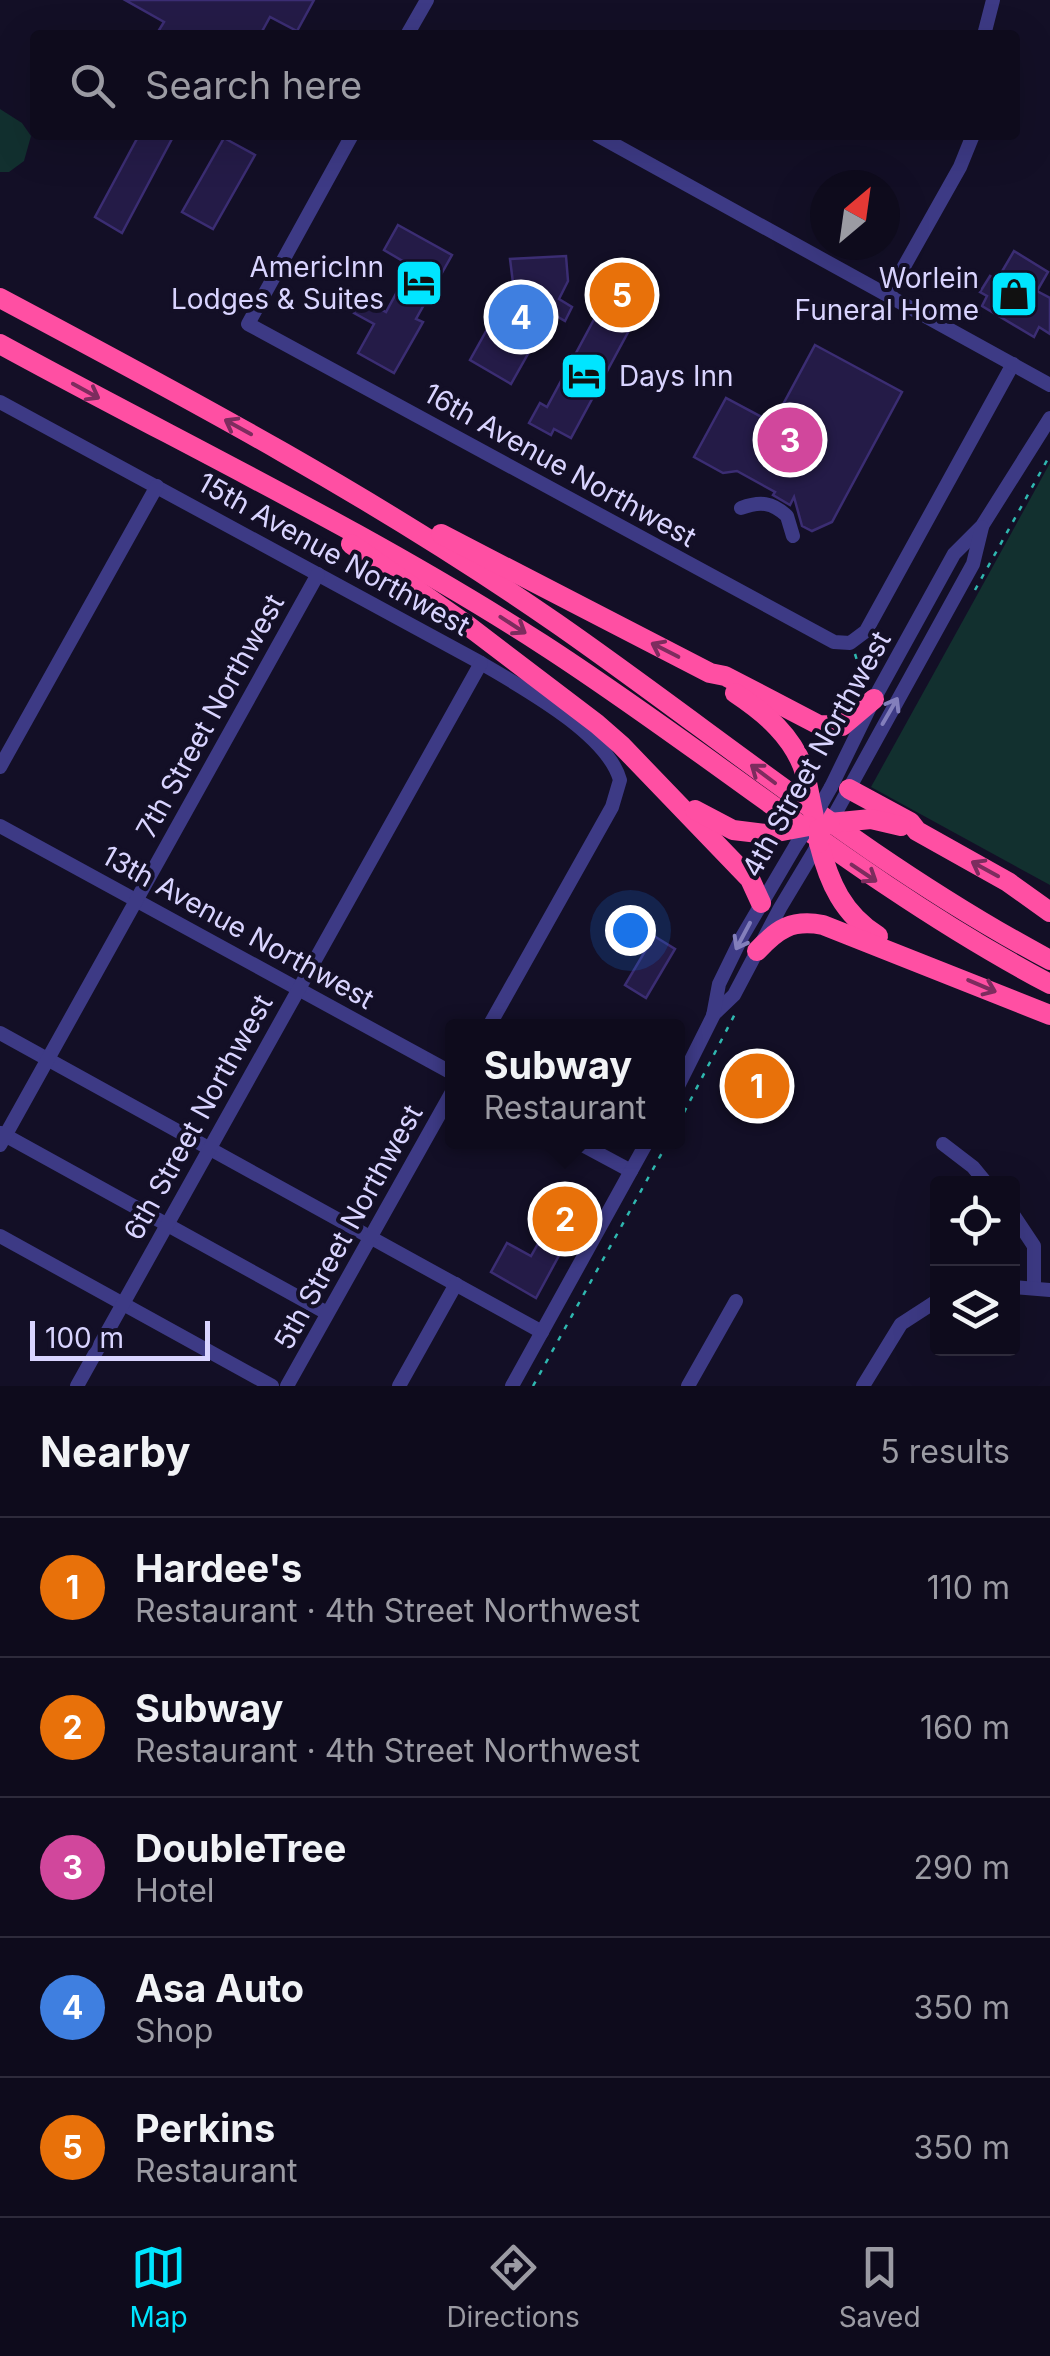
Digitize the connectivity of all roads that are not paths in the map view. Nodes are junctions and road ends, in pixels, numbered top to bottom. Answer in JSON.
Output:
{"nodes":[{"id":1,"x":427,"y":0,"type":"edge"},
{"id":2,"x":993,"y":0,"type":"edge"},
{"id":3,"x":412,"y":30,"type":"edge"},
{"id":4,"x":985,"y":30,"type":"edge"},
{"id":5,"x":349,"y":140,"type":"edge"},
{"id":6,"x":606,"y":140,"type":"edge"},
{"id":7,"x":971,"y":140,"type":"edge"},
{"id":8,"x":888,"y":295,"type":"junction"},
{"id":9,"x":0,"y":298,"type":"edge"},
{"id":10,"x":0,"y":344,"type":"edge"},
{"id":11,"x":1013,"y":364,"type":"junction"},
{"id":12,"x":1050,"y":385,"type":"edge"},
{"id":13,"x":1,"y":406,"type":"edge"},
{"id":14,"x":1050,"y":418,"type":"edge"},
{"id":15,"x":324,"y":474,"type":"junction"},
{"id":16,"x":157,"y":486,"type":"junction"},
{"id":17,"x":275,"y":492,"type":"junction"},
{"id":18,"x":741,"y":508,"type":"dead end"},
{"id":19,"x":982,"y":526,"type":"junction"},
{"id":20,"x":793,"y":536,"type":"dead end"},
{"id":21,"x":318,"y":574,"type":"junction"},
{"id":22,"x":480,"y":663,"type":"junction"},
{"id":23,"x":710,"y":673,"type":"junction"},
{"id":24,"x":874,"y":699,"type":"junction"},
{"id":25,"x":0,"y":768,"type":"edge"},
{"id":26,"x":648,"y":772,"type":"junction"},
{"id":27,"x":819,"y":825,"type":"junction"},
{"id":28,"x":0,"y":826,"type":"edge"},
{"id":29,"x":917,"y":831,"type":"junction"},
{"id":30,"x":137,"y":900,"type":"junction"},
{"id":31,"x":762,"y":903,"type":"junction"},
{"id":32,"x":1050,"y":912,"type":"edge"},
{"id":33,"x":757,"y":951,"type":"junction"},
{"id":34,"x":914,"y":958,"type":"junction"},
{"id":35,"x":1050,"y":960,"type":"edge"},
{"id":36,"x":1050,"y":984,"type":"edge"},
{"id":37,"x":298,"y":988,"type":"junction"},
{"id":38,"x":1050,"y":1015,"type":"edge"},
{"id":39,"x":713,"y":1016,"type":"junction"},
{"id":40,"x":493,"y":1019,"type":"edge"},
{"id":41,"x":0,"y":1034,"type":"edge"},
{"id":42,"x":48,"y":1059,"type":"junction"},
{"id":43,"x":445,"y":1069,"type":"edge"},
{"id":44,"x":685,"y":1072,"type":"edge"},
{"id":45,"x":445,"y":1105,"type":"edge"},
{"id":46,"x":2,"y":1138,"type":"edge"},
{"id":47,"x":943,"y":1144,"type":"dead end"},
{"id":48,"x":210,"y":1149,"type":"junction"},
{"id":49,"x":590,"y":1149,"type":"edge"},
{"id":50,"x":643,"y":1149,"type":"edge"},
{"id":51,"x":631,"y":1171,"type":"junction"},
{"id":52,"x":980,"y":1176,"type":"edge"},
{"id":53,"x":1020,"y":1225,"type":"edge"},
{"id":54,"x":167,"y":1226,"type":"junction"},
{"id":55,"x":0,"y":1236,"type":"edge"},
{"id":56,"x":371,"y":1238,"type":"junction"},
{"id":57,"x":456,"y":1284,"type":"junction"},
{"id":58,"x":1020,"y":1287,"type":"edge"},
{"id":59,"x":1034,"y":1288,"type":"junction"},
{"id":60,"x":1050,"y":1290,"type":"edge"},
{"id":61,"x":736,"y":1301,"type":"dead end"},
{"id":62,"x":123,"y":1304,"type":"junction"},
{"id":63,"x":930,"y":1305,"type":"edge"},
{"id":64,"x":327,"y":1313,"type":"junction"},
{"id":65,"x":542,"y":1332,"type":"junction"},
{"id":66,"x":80,"y":1385,"type":"edge"},
{"id":67,"x":272,"y":1386,"type":"edge"},
{"id":68,"x":287,"y":1386,"type":"edge"},
{"id":69,"x":398,"y":1386,"type":"edge"},
{"id":70,"x":512,"y":1386,"type":"edge"},
{"id":71,"x":688,"y":1386,"type":"edge"},
{"id":72,"x":863,"y":1386,"type":"edge"}],
"edges":[{"from":1,"to":3,"type":"street"},
{"from":2,"to":4,"type":"street"},
{"from":5,"to":11,"type":"street","name":"16th Avenue Northwest"},
{"from":6,"to":8,"type":"street"},
{"from":7,"to":8,"type":"street"},
{"from":8,"to":11,"type":"street"},
{"from":15,"to":9,"type":"highway","one_way":true},
{"from":10,"to":17,"type":"highway","one_way":true},
{"from":11,"to":12,"type":"street"},
{"from":13,"to":16,"type":"street","name":"15th Avenue Northwest"},
{"from":14,"to":19,"type":"street","name":"4th Street Northwest"},
{"from":23,"to":15,"type":"highway","one_way":true},
{"from":35,"to":15,"type":"highway","one_way":true},
{"from":16,"to":21,"type":"street","name":"15th Avenue Northwest"},
{"from":16,"to":25,"type":"street"},
{"from":17,"to":26,"type":"highway"},
{"from":17,"to":36,"type":"highway","one_way":true},
{"from":18,"to":20,"type":"street"},
{"from":19,"to":24,"type":"street","name":"4th Street Northwest"},
{"from":27,"to":19,"type":"street","name":"4th Street Northwest","one_way":true},
{"from":21,"to":22,"type":"street","name":"15th Avenue Northwest"},
{"from":21,"to":30,"type":"street","name":"7th Street Northwest"},
{"from":22,"to":37,"type":"street","name":"6th Street Northwest"},
{"from":22,"to":40,"type":"street","name":"15th Avenue Northwest"},
{"from":23,"to":24,"type":"highway"},
{"from":23,"to":27,"type":"highway","bridge":true},
{"from":24,"to":27,"type":"street","name":"4th Street Northwest"},
{"from":26,"to":27,"type":"highway","bridge":true},
{"from":26,"to":31,"type":"highway"},
{"from":27,"to":29,"type":"highway"},
{"from":27,"to":29,"type":"highway"},
{"from":27,"to":31,"type":"street","name":"4th Street Northwest"},
{"from":27,"to":33,"type":"street","name":"4th Street Northwest"},
{"from":27,"to":34,"type":"highway"},
{"from":28,"to":30,"type":"street","name":"13th Avenue Northwest"},
{"from":32,"to":29,"type":"highway","one_way":true},
{"from":30,"to":37,"type":"street","name":"13th Avenue Northwest"},
{"from":30,"to":42,"type":"street","name":"7th Street Northwest"},
{"from":31,"to":39,"type":"street","name":"4th Street Northwest","one_way":true},
{"from":33,"to":34,"type":"highway"},
{"from":33,"to":39,"type":"street","name":"4th Street Northwest"},
{"from":34,"to":38,"type":"highway","one_way":true},
{"from":37,"to":43,"type":"street","name":"13th Avenue Northwest"},
{"from":37,"to":48,"type":"street","name":"6th Street Northwest"},
{"from":39,"to":44,"type":"street","name":"4th Street Northwest"},
{"from":41,"to":42,"type":"street"},
{"from":42,"to":46,"type":"street","name":"7th Street Northwest"},
{"from":42,"to":48,"type":"street"},
{"from":45,"to":56,"type":"street","name":"5th Street Northwest"},
{"from":46,"to":54,"type":"street"},
{"from":47,"to":52,"type":"street"},
{"from":48,"to":54,"type":"street","name":"6th Street Northwest"},
{"from":48,"to":56,"type":"street"},
{"from":49,"to":51,"type":"street"},
{"from":50,"to":51,"type":"street"},
{"from":51,"to":65,"type":"street"},
{"from":53,"to":59,"type":"street"},
{"from":54,"to":62,"type":"street","name":"6th Street Northwest"},
{"from":54,"to":64,"type":"street"},
{"from":55,"to":62,"type":"street"},
{"from":56,"to":57,"type":"street"},
{"from":56,"to":64,"type":"street","name":"5th Street Northwest"},
{"from":57,"to":65,"type":"street"},
{"from":57,"to":69,"type":"street"},
{"from":58,"to":59,"type":"street"},
{"from":59,"to":60,"type":"street"},
{"from":61,"to":71,"type":"street"},
{"from":62,"to":66,"type":"street","name":"6th Street Northwest"},
{"from":62,"to":67,"type":"street"},
{"from":63,"to":72,"type":"street"},
{"from":64,"to":68,"type":"street","name":"5th Street Northwest"},
{"from":65,"to":70,"type":"street"}]}
